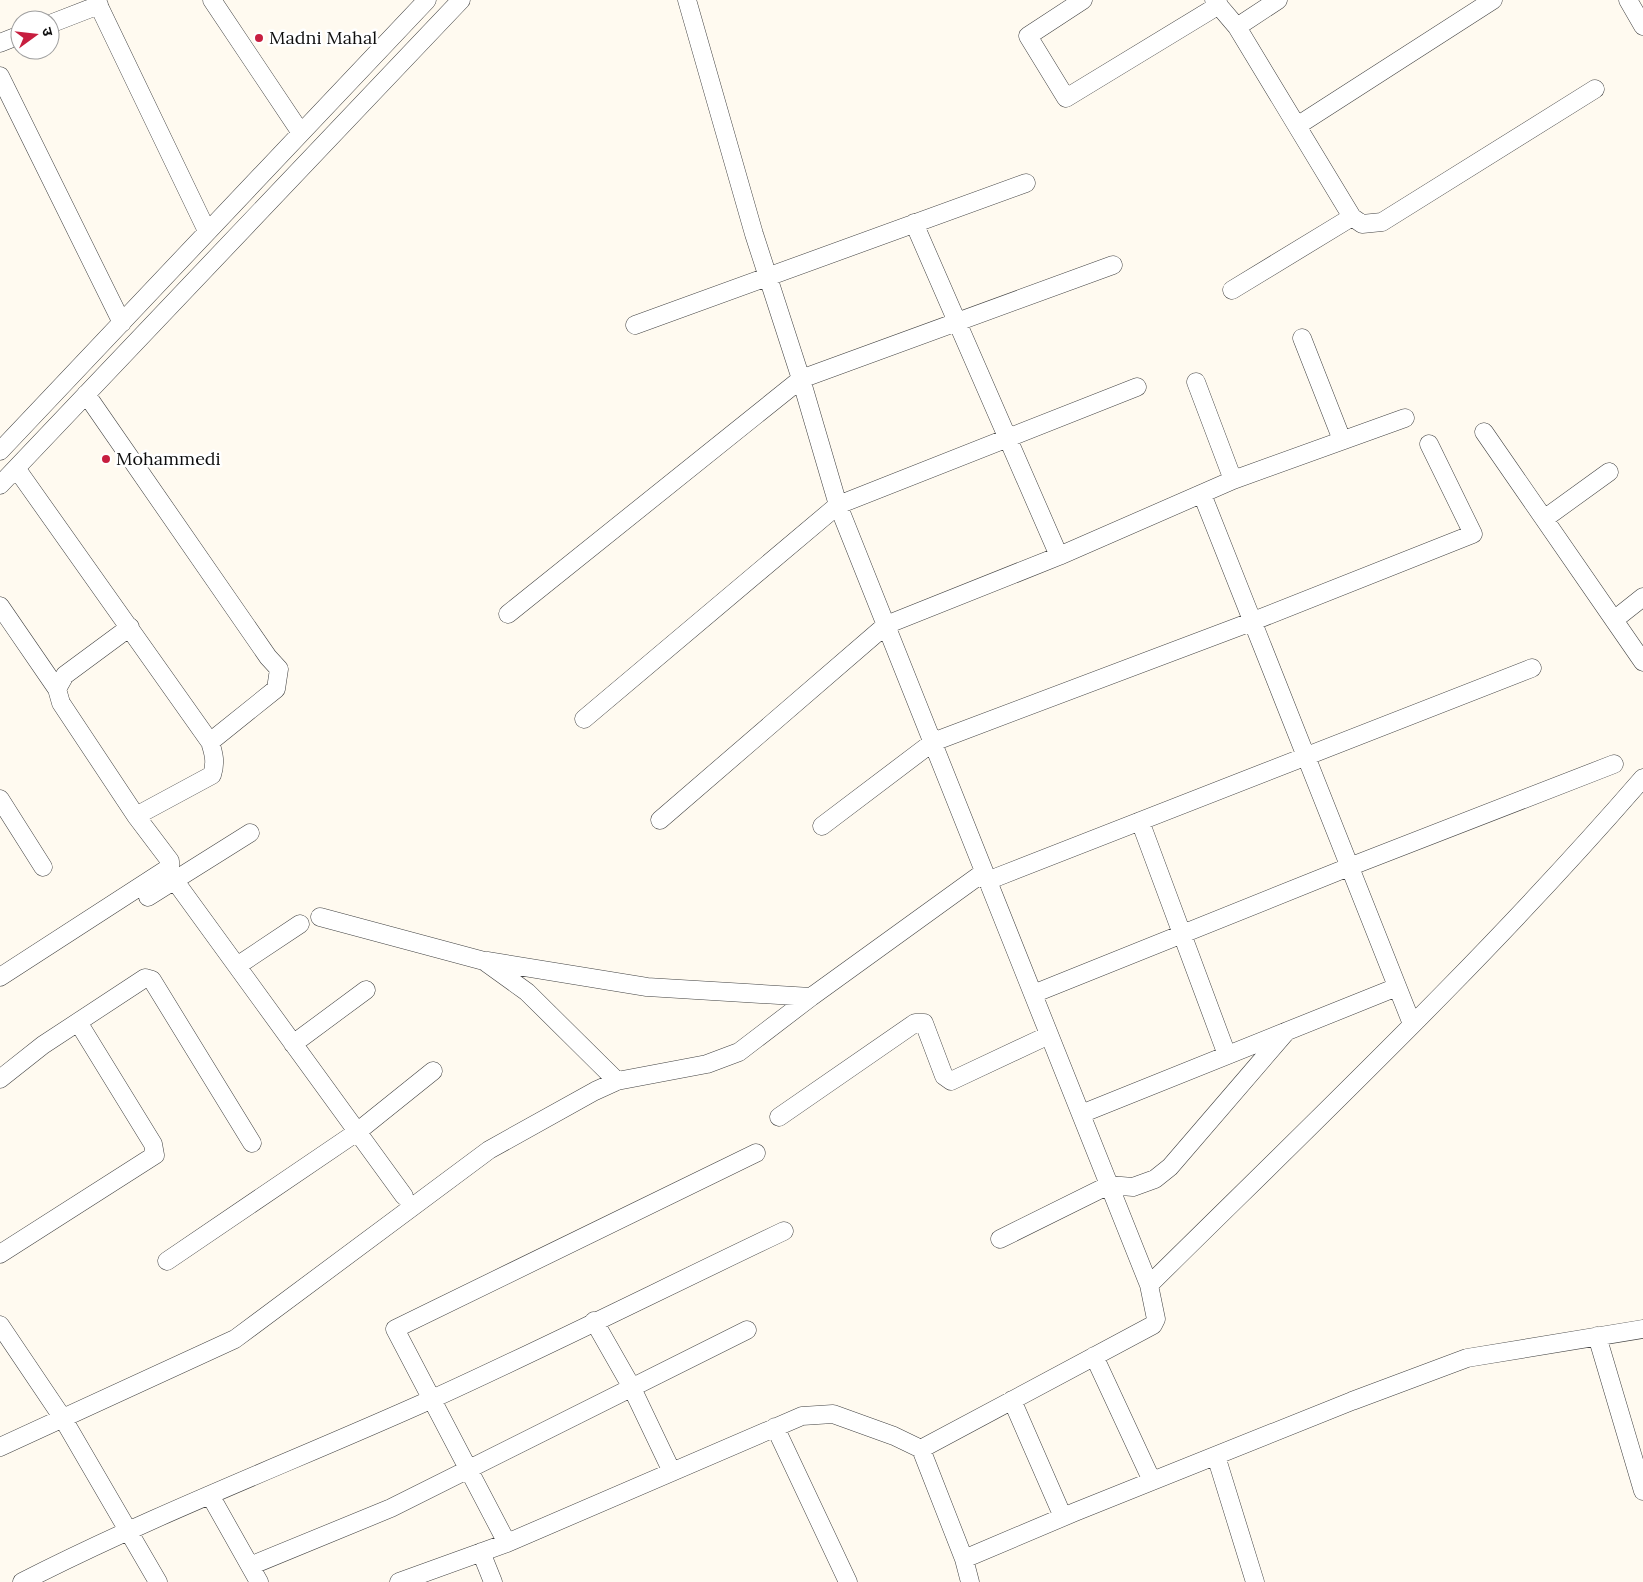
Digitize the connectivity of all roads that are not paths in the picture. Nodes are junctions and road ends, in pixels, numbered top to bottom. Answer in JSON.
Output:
{"nodes":[{"id":1,"x":212,"y":0,"type":"edge"},
{"id":2,"x":427,"y":0,"type":"edge"},
{"id":3,"x":461,"y":0,"type":"edge"},
{"id":4,"x":688,"y":0,"type":"edge"},
{"id":5,"x":1083,"y":0,"type":"edge"},
{"id":6,"x":1278,"y":0,"type":"edge"},
{"id":7,"x":1493,"y":0,"type":"edge"},
{"id":8,"x":1628,"y":0,"type":"edge"},
{"id":9,"x":97,"y":2,"type":"edge"},
{"id":10,"x":1217,"y":2,"type":"edge"},
{"id":11,"x":60,"y":19,"type":"edge"},
{"id":12,"x":1643,"y":26,"type":"edge"},
{"id":13,"x":1236,"y":27,"type":"junction"},
{"id":14,"x":0,"y":76,"type":"edge"},
{"id":15,"x":1595,"y":89,"type":"dead end"},
{"id":16,"x":1298,"y":126,"type":"junction"},
{"id":17,"x":301,"y":133,"type":"junction"},
{"id":18,"x":1026,"y":183,"type":"dead end"},
{"id":19,"x":1352,"y":218,"type":"junction"},
{"id":20,"x":914,"y":222,"type":"junction"},
{"id":21,"x":207,"y":231,"type":"junction"},
{"id":22,"x":1113,"y":265,"type":"dead end"},
{"id":23,"x":768,"y":275,"type":"junction"},
{"id":24,"x":1232,"y":290,"type":"dead end"},
{"id":25,"x":956,"y":322,"type":"junction"},
{"id":26,"x":122,"y":323,"type":"junction"},
{"id":27,"x":635,"y":325,"type":"dead end"},
{"id":28,"x":1302,"y":338,"type":"dead end"},
{"id":29,"x":801,"y":379,"type":"junction"},
{"id":30,"x":1196,"y":382,"type":"dead end"},
{"id":31,"x":1137,"y":387,"type":"dead end"},
{"id":32,"x":86,"y":394,"type":"junction"},
{"id":33,"x":1405,"y":418,"type":"dead end"},
{"id":34,"x":1484,"y":432,"type":"dead end"},
{"id":35,"x":1008,"y":440,"type":"junction"},
{"id":36,"x":1342,"y":440,"type":"junction"},
{"id":37,"x":1429,"y":444,"type":"dead end"},
{"id":38,"x":0,"y":452,"type":"edge"},
{"id":39,"x":16,"y":468,"type":"junction"},
{"id":40,"x":1609,"y":472,"type":"dead end"},
{"id":41,"x":1233,"y":480,"type":"junction"},
{"id":42,"x":0,"y":485,"type":"edge"},
{"id":43,"x":1202,"y":494,"type":"junction"},
{"id":44,"x":838,"y":505,"type":"junction"},
{"id":45,"x":1544,"y":519,"type":"junction"},
{"id":46,"x":1059,"y":556,"type":"junction"},
{"id":47,"x":1643,"y":597,"type":"edge"},
{"id":48,"x":0,"y":606,"type":"edge"},
{"id":49,"x":508,"y":614,"type":"dead end"},
{"id":50,"x":1614,"y":620,"type":"junction"},
{"id":51,"x":1251,"y":622,"type":"junction"},
{"id":52,"x":886,"y":626,"type":"junction"},
{"id":53,"x":130,"y":627,"type":"junction"},
{"id":54,"x":1643,"y":662,"type":"edge"},
{"id":55,"x":1532,"y":668,"type":"dead end"},
{"id":56,"x":56,"y":689,"type":"junction"},
{"id":57,"x":584,"y":718,"type":"dead end"},
{"id":58,"x":210,"y":742,"type":"junction"},
{"id":59,"x":934,"y":742,"type":"junction"},
{"id":60,"x":1306,"y":756,"type":"junction"},
{"id":61,"x":1614,"y":764,"type":"dead end"},
{"id":62,"x":1643,"y":778,"type":"edge"},
{"id":63,"x":0,"y":799,"type":"edge"},
{"id":64,"x":136,"y":816,"type":"junction"},
{"id":65,"x":660,"y":820,"type":"dead end"},
{"id":66,"x":1140,"y":821,"type":"junction"},
{"id":67,"x":822,"y":826,"type":"dead end"},
{"id":68,"x":250,"y":833,"type":"dead end"},
{"id":69,"x":43,"y":867,"type":"dead end"},
{"id":70,"x":1349,"y":867,"type":"junction"},
{"id":71,"x":171,"y":876,"type":"junction"},
{"id":72,"x":986,"y":876,"type":"junction"},
{"id":73,"x":148,"y":897,"type":"dead end"},
{"id":74,"x":320,"y":917,"type":"dead end"},
{"id":75,"x":300,"y":924,"type":"dead end"},
{"id":76,"x":1182,"y":934,"type":"junction"},
{"id":77,"x":484,"y":961,"type":"junction"},
{"id":78,"x":237,"y":966,"type":"junction"},
{"id":79,"x":0,"y":977,"type":"edge"},
{"id":80,"x":1398,"y":987,"type":"junction"},
{"id":81,"x":366,"y":990,"type":"dead end"},
{"id":82,"x":1033,"y":994,"type":"junction"},
{"id":83,"x":811,"y":997,"type":"junction"},
{"id":84,"x":78,"y":1022,"type":"junction"},
{"id":85,"x":1412,"y":1024,"type":"junction"},
{"id":86,"x":1288,"y":1031,"type":"junction"},
{"id":87,"x":1049,"y":1034,"type":"junction"},
{"id":88,"x":293,"y":1044,"type":"junction"},
{"id":89,"x":1227,"y":1055,"type":"junction"},
{"id":90,"x":433,"y":1071,"type":"dead end"},
{"id":91,"x":0,"y":1079,"type":"edge"},
{"id":92,"x":617,"y":1082,"type":"junction"},
{"id":93,"x":1081,"y":1114,"type":"junction"},
{"id":94,"x":779,"y":1117,"type":"dead end"},
{"id":95,"x":357,"y":1132,"type":"junction"},
{"id":96,"x":252,"y":1143,"type":"dead end"},
{"id":97,"x":756,"y":1153,"type":"dead end"},
{"id":98,"x":1109,"y":1185,"type":"junction"},
{"id":99,"x":404,"y":1196,"type":"dead end"},
{"id":100,"x":784,"y":1231,"type":"dead end"},
{"id":101,"x":1000,"y":1239,"type":"dead end"},
{"id":102,"x":0,"y":1254,"type":"edge"},
{"id":103,"x":167,"y":1261,"type":"dead end"},
{"id":104,"x":1149,"y":1285,"type":"junction"},
{"id":105,"x":594,"y":1321,"type":"junction"},
{"id":106,"x":0,"y":1325,"type":"edge"},
{"id":107,"x":1643,"y":1329,"type":"edge"},
{"id":108,"x":747,"y":1330,"type":"dead end"},
{"id":109,"x":1597,"y":1336,"type":"junction"},
{"id":110,"x":1094,"y":1356,"type":"junction"},
{"id":111,"x":631,"y":1386,"type":"junction"},
{"id":112,"x":431,"y":1399,"type":"junction"},
{"id":113,"x":1012,"y":1400,"type":"junction"},
{"id":114,"x":62,"y":1417,"type":"junction"},
{"id":115,"x":775,"y":1427,"type":"junction"},
{"id":116,"x":0,"y":1447,"type":"edge"},
{"id":117,"x":921,"y":1449,"type":"junction"},
{"id":118,"x":1216,"y":1456,"type":"junction"},
{"id":119,"x":469,"y":1469,"type":"junction"},
{"id":120,"x":672,"y":1472,"type":"junction"},
{"id":121,"x":1152,"y":1481,"type":"junction"},
{"id":122,"x":1643,"y":1491,"type":"edge"},
{"id":123,"x":210,"y":1495,"type":"junction"},
{"id":124,"x":1063,"y":1517,"type":"junction"},
{"id":125,"x":127,"y":1531,"type":"junction"},
{"id":126,"x":507,"y":1542,"type":"junction"},
{"id":127,"x":481,"y":1552,"type":"junction"},
{"id":128,"x":964,"y":1559,"type":"junction"},
{"id":129,"x":250,"y":1566,"type":"junction"},
{"id":130,"x":22,"y":1582,"type":"edge"},
{"id":131,"x":158,"y":1582,"type":"edge"},
{"id":132,"x":259,"y":1582,"type":"edge"},
{"id":133,"x":399,"y":1582,"type":"edge"},
{"id":134,"x":493,"y":1582,"type":"edge"},
{"id":135,"x":848,"y":1582,"type":"edge"},
{"id":136,"x":970,"y":1582,"type":"edge"},
{"id":137,"x":1255,"y":1582,"type":"edge"}],
"edges":[{"from":1,"to":17,"type":"street"},
{"from":2,"to":17,"type":"street"},
{"from":3,"to":32,"type":"street"},
{"from":4,"to":23,"type":"street"},
{"from":5,"to":10,"type":"street"},
{"from":6,"to":13,"type":"street"},
{"from":7,"to":16,"type":"street"},
{"from":8,"to":12,"type":"street"},
{"from":9,"to":11,"type":"street"},
{"from":9,"to":21,"type":"street"},
{"from":10,"to":13,"type":"street"},
{"from":13,"to":16,"type":"street"},
{"from":14,"to":26,"type":"street"},
{"from":15,"to":19,"type":"street"},
{"from":16,"to":19,"type":"street"},
{"from":17,"to":21,"type":"street"},
{"from":18,"to":20,"type":"street"},
{"from":19,"to":24,"type":"street"},
{"from":20,"to":23,"type":"street"},
{"from":20,"to":25,"type":"street"},
{"from":21,"to":26,"type":"street"},
{"from":22,"to":25,"type":"street"},
{"from":23,"to":27,"type":"street"},
{"from":23,"to":29,"type":"street"},
{"from":25,"to":29,"type":"street"},
{"from":25,"to":35,"type":"street"},
{"from":26,"to":38,"type":"street"},
{"from":28,"to":36,"type":"street"},
{"from":29,"to":44,"type":"street"},
{"from":29,"to":49,"type":"street"},
{"from":30,"to":41,"type":"street"},
{"from":31,"to":35,"type":"street"},
{"from":32,"to":39,"type":"street"},
{"from":32,"to":58,"type":"street"},
{"from":33,"to":36,"type":"street"},
{"from":34,"to":45,"type":"street"},
{"from":35,"to":44,"type":"street"},
{"from":35,"to":46,"type":"street"},
{"from":36,"to":41,"type":"street"},
{"from":37,"to":51,"type":"street"},
{"from":39,"to":42,"type":"street"},
{"from":39,"to":53,"type":"street"},
{"from":40,"to":45,"type":"street"},
{"from":41,"to":43,"type":"street"},
{"from":43,"to":46,"type":"street"},
{"from":43,"to":51,"type":"street"},
{"from":44,"to":52,"type":"street"},
{"from":44,"to":57,"type":"street"},
{"from":45,"to":50,"type":"street"},
{"from":46,"to":52,"type":"street"},
{"from":47,"to":50,"type":"street"},
{"from":48,"to":56,"type":"street"},
{"from":50,"to":54,"type":"street"},
{"from":51,"to":59,"type":"street"},
{"from":51,"to":60,"type":"street"},
{"from":52,"to":59,"type":"street"},
{"from":52,"to":65,"type":"street"},
{"from":53,"to":56,"type":"street"},
{"from":53,"to":58,"type":"street"},
{"from":55,"to":60,"type":"street"},
{"from":56,"to":64,"type":"street"},
{"from":58,"to":64,"type":"street"},
{"from":59,"to":67,"type":"street"},
{"from":59,"to":72,"type":"street"},
{"from":60,"to":66,"type":"street"},
{"from":60,"to":70,"type":"street"},
{"from":61,"to":70,"type":"street"},
{"from":62,"to":85,"type":"street"},
{"from":63,"to":69,"type":"street"},
{"from":64,"to":71,"type":"street"},
{"from":66,"to":72,"type":"street"},
{"from":66,"to":76,"type":"street"},
{"from":68,"to":71,"type":"street"},
{"from":70,"to":76,"type":"street"},
{"from":70,"to":80,"type":"street"},
{"from":71,"to":73,"type":"street"},
{"from":71,"to":78,"type":"street"},
{"from":71,"to":79,"type":"street"},
{"from":72,"to":82,"type":"street"},
{"from":72,"to":83,"type":"street"},
{"from":74,"to":77,"type":"street"},
{"from":75,"to":78,"type":"street"},
{"from":76,"to":82,"type":"street"},
{"from":76,"to":89,"type":"street"},
{"from":77,"to":83,"type":"street"},
{"from":77,"to":92,"type":"street"},
{"from":78,"to":88,"type":"street"},
{"from":80,"to":85,"type":"street"},
{"from":80,"to":86,"type":"street"},
{"from":81,"to":88,"type":"street"},
{"from":82,"to":87,"type":"street"},
{"from":83,"to":92,"type":"street"},
{"from":84,"to":91,"type":"street"},
{"from":84,"to":96,"type":"street"},
{"from":84,"to":102,"type":"street"},
{"from":85,"to":104,"type":"street"},
{"from":86,"to":89,"type":"street"},
{"from":86,"to":98,"type":"street"},
{"from":87,"to":93,"type":"street"},
{"from":87,"to":94,"type":"street"},
{"from":88,"to":95,"type":"street"},
{"from":89,"to":93,"type":"street"},
{"from":90,"to":95,"type":"street"},
{"from":92,"to":114,"type":"street"},
{"from":93,"to":98,"type":"street"},
{"from":95,"to":99,"type":"street"},
{"from":95,"to":103,"type":"street"},
{"from":97,"to":112,"type":"street"},
{"from":98,"to":101,"type":"street"},
{"from":98,"to":104,"type":"street"},
{"from":100,"to":105,"type":"street"},
{"from":104,"to":110,"type":"street"},
{"from":105,"to":111,"type":"street"},
{"from":105,"to":112,"type":"street"},
{"from":106,"to":114,"type":"street"},
{"from":107,"to":109,"type":"street"},
{"from":108,"to":111,"type":"street"},
{"from":109,"to":118,"type":"street"},
{"from":109,"to":122,"type":"street"},
{"from":110,"to":113,"type":"street"},
{"from":110,"to":121,"type":"street"},
{"from":111,"to":119,"type":"street"},
{"from":111,"to":120,"type":"street"},
{"from":112,"to":119,"type":"street"},
{"from":112,"to":123,"type":"street"},
{"from":113,"to":117,"type":"street"},
{"from":113,"to":124,"type":"street"},
{"from":114,"to":116,"type":"street"},
{"from":114,"to":125,"type":"street"},
{"from":115,"to":117,"type":"street"},
{"from":115,"to":120,"type":"street"},
{"from":115,"to":135,"type":"street"},
{"from":117,"to":128,"type":"street"},
{"from":118,"to":121,"type":"street"},
{"from":118,"to":137,"type":"street"},
{"from":119,"to":126,"type":"street"},
{"from":119,"to":129,"type":"street"},
{"from":120,"to":126,"type":"street"},
{"from":121,"to":124,"type":"street"},
{"from":123,"to":125,"type":"street"},
{"from":123,"to":129,"type":"street"},
{"from":124,"to":128,"type":"street"},
{"from":125,"to":130,"type":"street"},
{"from":125,"to":131,"type":"street"},
{"from":126,"to":127,"type":"street"},
{"from":127,"to":133,"type":"street"},
{"from":127,"to":134,"type":"street"},
{"from":128,"to":136,"type":"street"},
{"from":129,"to":132,"type":"street"}]}
